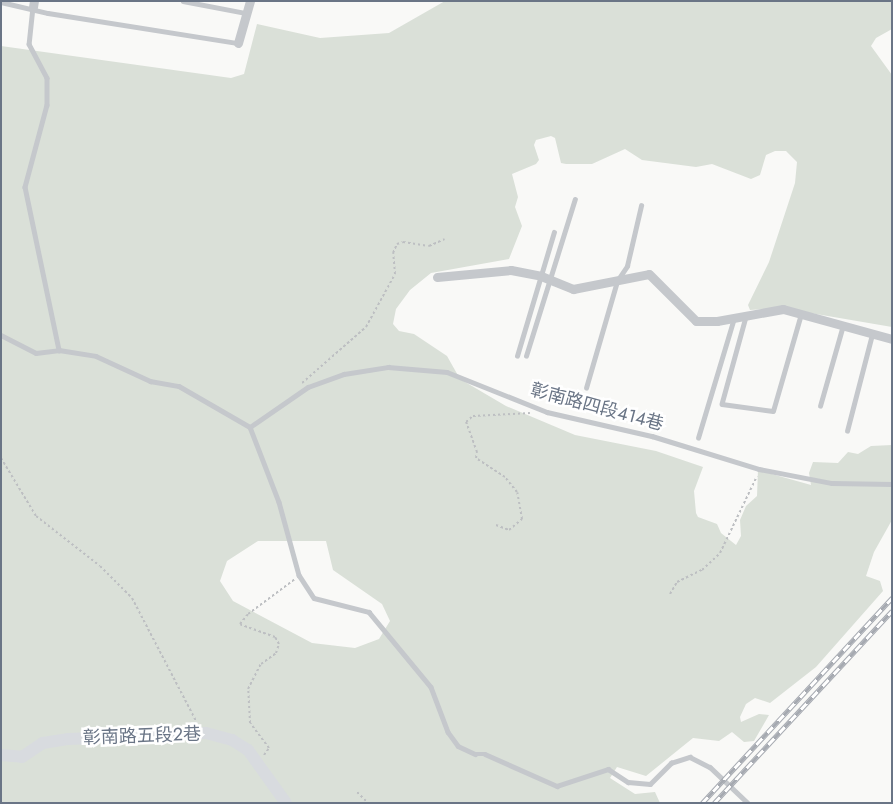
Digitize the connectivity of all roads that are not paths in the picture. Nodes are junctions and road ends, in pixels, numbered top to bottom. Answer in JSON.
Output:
{"nodes":[{"id":1,"x":184,"y":1,"type":"edge"},
{"id":2,"x":250,"y":1,"type":"edge"},
{"id":3,"x":1,"y":2,"type":"edge"},
{"id":4,"x":208,"y":3,"type":"edge"},
{"id":5,"x":34,"y":4,"type":"edge"},
{"id":6,"x":246,"y":13,"type":"junction"},
{"id":7,"x":238,"y":43,"type":"joint"},
{"id":8,"x":575,"y":199,"type":"dead end"},
{"id":9,"x":640,"y":206,"type":"dead end"},
{"id":10,"x":554,"y":232,"type":"dead end"},
{"id":11,"x":437,"y":277,"type":"dead end"},
{"id":12,"x":545,"y":278,"type":"junction"},
{"id":13,"x":617,"y":281,"type":"junction"},
{"id":14,"x":801,"y":314,"type":"junction"},
{"id":15,"x":746,"y":316,"type":"junction"},
{"id":16,"x":734,"y":318,"type":"junction"},
{"id":17,"x":843,"y":325,"type":"junction"},
{"id":18,"x":872,"y":333,"type":"junction"},
{"id":19,"x":1,"y":335,"type":"edge"},
{"id":20,"x":892,"y":339,"type":"edge"},
{"id":21,"x":60,"y":350,"type":"junction"},
{"id":22,"x":517,"y":356,"type":"dead end"},
{"id":23,"x":526,"y":356,"type":"dead end"},
{"id":24,"x":586,"y":388,"type":"dead end"},
{"id":25,"x":820,"y":406,"type":"dead end"},
{"id":26,"x":250,"y":427,"type":"junction"},
{"id":27,"x":847,"y":431,"type":"dead end"},
{"id":28,"x":698,"y":438,"type":"dead end"},
{"id":29,"x":892,"y":484,"type":"edge"},
{"id":30,"x":1,"y":755,"type":"edge"},
{"id":31,"x":286,"y":803,"type":"edge"},
{"id":32,"x":748,"y":803,"type":"edge"}],
"edges":[{"from":1,"to":4,"type":"lane"},
{"from":2,"to":6,"type":"street"},
{"from":3,"to":5,"type":"lane"},
{"from":4,"to":6,"type":"lane"},
{"from":5,"to":7,"type":"lane"},
{"from":5,"to":21,"type":"lane"},
{"from":6,"to":7,"type":"street"},
{"from":8,"to":12,"type":"lane"},
{"from":9,"to":13,"type":"lane"},
{"from":10,"to":12,"type":"lane"},
{"from":11,"to":12,"type":"street"},
{"from":12,"to":13,"type":"street"},
{"from":12,"to":22,"type":"lane"},
{"from":12,"to":23,"type":"lane"},
{"from":13,"to":16,"type":"street"},
{"from":13,"to":24,"type":"lane"},
{"from":14,"to":15,"type":"street"},
{"from":14,"to":15,"type":"lane"},
{"from":14,"to":17,"type":"street"},
{"from":15,"to":16,"type":"street"},
{"from":16,"to":28,"type":"lane"},
{"from":17,"to":18,"type":"street"},
{"from":17,"to":25,"type":"lane"},
{"from":18,"to":20,"type":"street"},
{"from":18,"to":27,"type":"lane"},
{"from":19,"to":21,"type":"lane"},
{"from":21,"to":26,"type":"lane"},
{"from":26,"to":29,"type":"lane","name":"彰南路四段414巷"},
{"from":26,"to":32,"type":"lane"},
{"from":30,"to":31,"type":"street","name":"彰南路五段2巷"}]}
